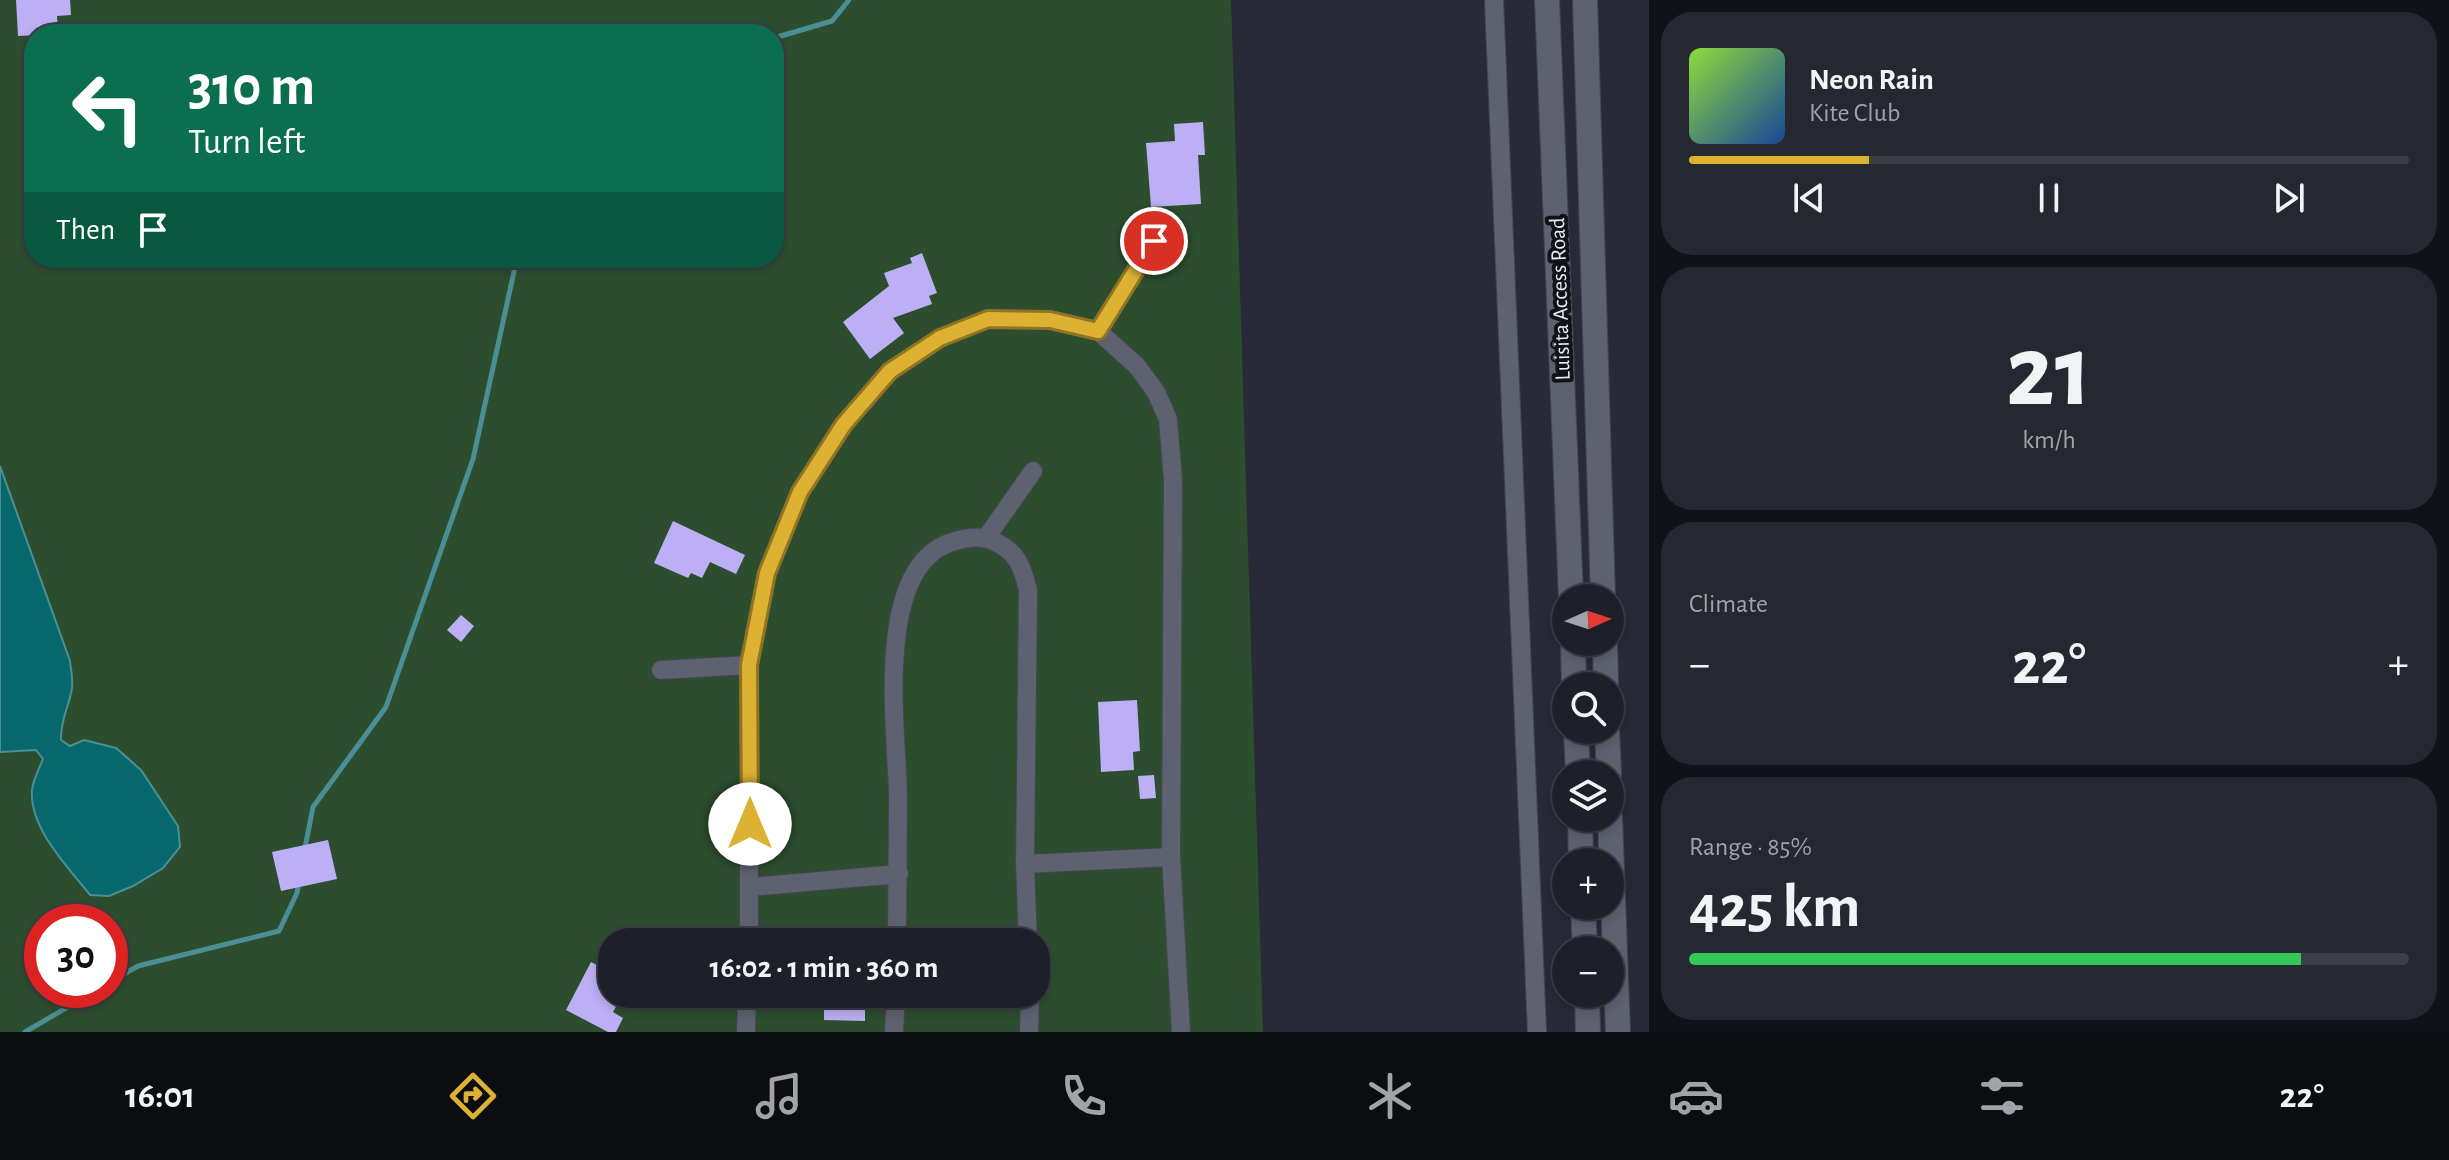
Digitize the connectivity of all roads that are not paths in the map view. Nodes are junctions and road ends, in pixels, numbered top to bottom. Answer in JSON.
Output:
{"nodes":[{"id":1,"x":1494,"y":0,"type":"edge"},
{"id":2,"x":1547,"y":1,"type":"edge"},
{"id":3,"x":1585,"y":4,"type":"edge"},
{"id":4,"x":1154,"y":241,"type":"dead end"},
{"id":5,"x":1098,"y":331,"type":"junction"},
{"id":6,"x":1033,"y":471,"type":"dead end"},
{"id":7,"x":986,"y":538,"type":"junction"},
{"id":8,"x":1570,"y":584,"type":"edge"},
{"id":9,"x":1603,"y":584,"type":"edge"},
{"id":10,"x":749,"y":665,"type":"junction"},
{"id":11,"x":661,"y":670,"type":"dead end"},
{"id":12,"x":1611,"y":832,"type":"edge"},
{"id":13,"x":1171,"y":857,"type":"junction"},
{"id":14,"x":1025,"y":864,"type":"junction"},
{"id":15,"x":899,"y":874,"type":"junction"},
{"id":16,"x":750,"y":887,"type":"junction"},
{"id":17,"x":749,"y":928,"type":"edge"},
{"id":18,"x":897,"y":928,"type":"edge"},
{"id":19,"x":1027,"y":928,"type":"edge"},
{"id":20,"x":747,"y":1008,"type":"edge"},
{"id":21,"x":895,"y":1008,"type":"edge"},
{"id":22,"x":1030,"y":1008,"type":"edge"},
{"id":23,"x":1587,"y":1008,"type":"edge"},
{"id":24,"x":746,"y":1032,"type":"edge"},
{"id":25,"x":894,"y":1032,"type":"edge"},
{"id":26,"x":1029,"y":1032,"type":"edge"},
{"id":27,"x":1181,"y":1032,"type":"edge"},
{"id":28,"x":1537,"y":1032,"type":"edge"},
{"id":29,"x":1588,"y":1032,"type":"edge"},
{"id":30,"x":1618,"y":1032,"type":"edge"}],
"edges":[{"from":1,"to":28,"type":"street"},
{"from":2,"to":3,"type":"main road"},
{"from":2,"to":8,"type":"main road","name":"Luisita Access Road"},
{"from":3,"to":9,"type":"main road","name":"Luisita Access Road"},
{"from":4,"to":5,"type":"street"},
{"from":5,"to":10,"type":"street"},
{"from":5,"to":13,"type":"street"},
{"from":6,"to":7,"type":"street"},
{"from":7,"to":14,"type":"street"},
{"from":7,"to":15,"type":"street"},
{"from":10,"to":11,"type":"street"},
{"from":10,"to":16,"type":"street"},
{"from":12,"to":30,"type":"main road"},
{"from":13,"to":14,"type":"street"},
{"from":13,"to":27,"type":"street"},
{"from":14,"to":19,"type":"street"},
{"from":15,"to":16,"type":"street"},
{"from":15,"to":18,"type":"street"},
{"from":16,"to":17,"type":"street"},
{"from":20,"to":24,"type":"street"},
{"from":21,"to":25,"type":"street"},
{"from":22,"to":26,"type":"street"},
{"from":23,"to":29,"type":"main road"}]}
